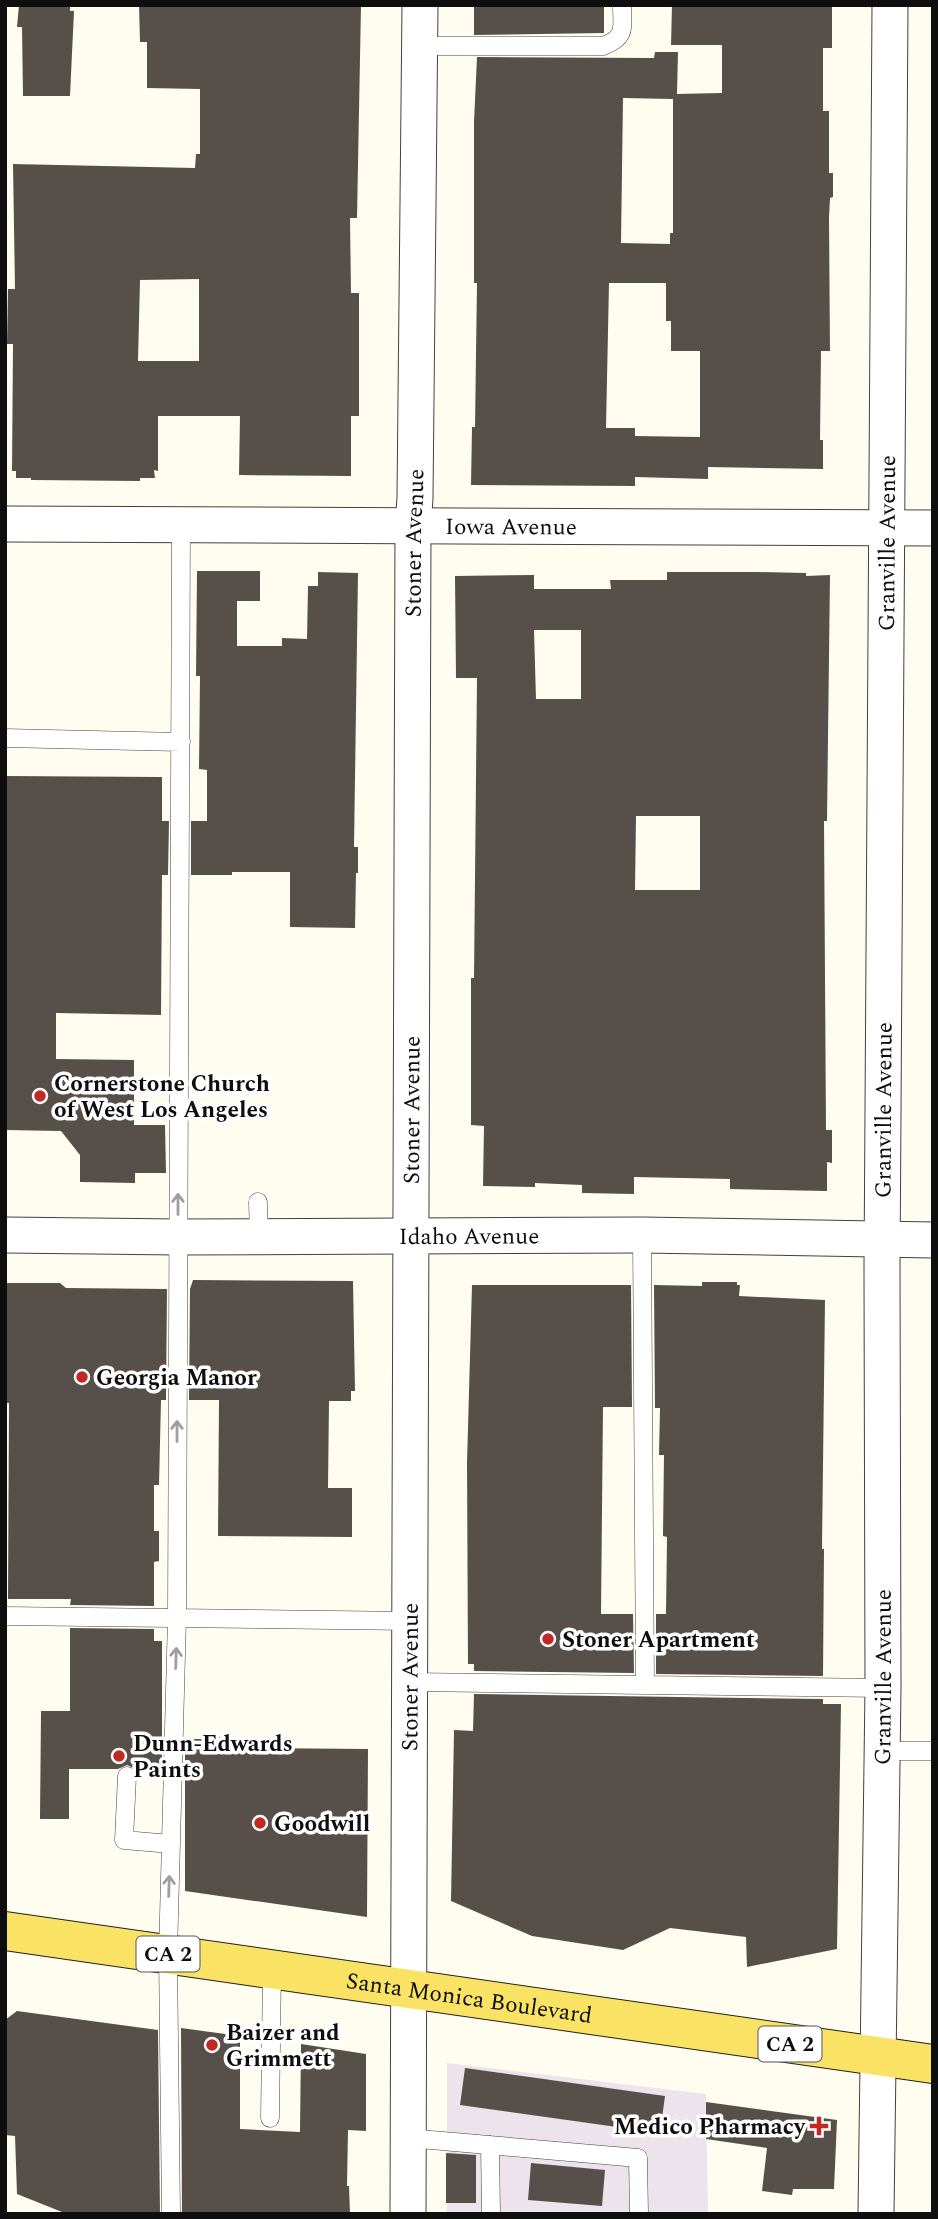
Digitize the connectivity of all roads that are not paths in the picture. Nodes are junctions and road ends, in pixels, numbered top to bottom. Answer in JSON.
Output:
{"nodes":[{"id":1,"x":420,"y":5,"type":"edge"},
{"id":2,"x":622,"y":5,"type":"edge"},
{"id":3,"x":890,"y":5,"type":"edge"},
{"id":4,"x":420,"y":47,"type":"junction"},
{"id":5,"x":5,"y":524,"type":"edge"},
{"id":6,"x":181,"y":524,"type":"junction"},
{"id":7,"x":413,"y":526,"type":"junction"},
{"id":8,"x":887,"y":528,"type":"junction"},
{"id":9,"x":933,"y":528,"type":"edge"},
{"id":10,"x":5,"y":738,"type":"edge"},
{"id":11,"x":181,"y":742,"type":"junction"},
{"id":12,"x":258,"y":1202,"type":"dead end"},
{"id":13,"x":5,"y":1235,"type":"edge"},
{"id":14,"x":411,"y":1235,"type":"junction"},
{"id":15,"x":259,"y":1236,"type":"junction"},
{"id":16,"x":642,"y":1236,"type":"junction"},
{"id":17,"x":178,"y":1237,"type":"junction"},
{"id":18,"x":883,"y":1239,"type":"junction"},
{"id":19,"x":933,"y":1240,"type":"edge"},
{"id":20,"x":5,"y":1616,"type":"edge"},
{"id":21,"x":177,"y":1617,"type":"junction"},
{"id":22,"x":411,"y":1621,"type":"junction"},
{"id":23,"x":410,"y":1682,"type":"junction"},
{"id":24,"x":645,"y":1684,"type":"junction"},
{"id":25,"x":883,"y":1688,"type":"junction"},
{"id":26,"x":882,"y":1751,"type":"junction"},
{"id":27,"x":933,"y":1751,"type":"edge"},
{"id":28,"x":127,"y":1776,"type":"dead end"},
{"id":29,"x":171,"y":1844,"type":"junction"},
{"id":30,"x":5,"y":1931,"type":"edge"},
{"id":31,"x":168,"y":1954,"type":"junction"},
{"id":32,"x":272,"y":1969,"type":"junction"},
{"id":33,"x":408,"y":1990,"type":"junction"},
{"id":34,"x":877,"y":2057,"type":"junction"},
{"id":35,"x":933,"y":2064,"type":"edge"},
{"id":36,"x":270,"y":2118,"type":"dead end"},
{"id":37,"x":408,"y":2138,"type":"junction"},
{"id":38,"x":490,"y":2145,"type":"junction"},
{"id":39,"x":171,"y":2214,"type":"edge"},
{"id":40,"x":408,"y":2214,"type":"edge"},
{"id":41,"x":491,"y":2214,"type":"edge"},
{"id":42,"x":639,"y":2214,"type":"edge"},
{"id":43,"x":876,"y":2214,"type":"edge"}],
"edges":[{"from":1,"to":4,"type":"street","name":"Stoner Avenue"},
{"from":2,"to":4,"type":"lane"},
{"from":3,"to":8,"type":"street","name":"Granville Avenue"},
{"from":4,"to":7,"type":"street","name":"Stoner Avenue"},
{"from":5,"to":6,"type":"street","name":"Iowa Avenue"},
{"from":6,"to":7,"type":"street","name":"Iowa Avenue"},
{"from":6,"to":11,"type":"lane"},
{"from":7,"to":8,"type":"street","name":"Iowa Avenue"},
{"from":7,"to":14,"type":"street","name":"Stoner Avenue"},
{"from":8,"to":9,"type":"street","name":"Iowa Avenue"},
{"from":8,"to":18,"type":"street","name":"Granville Avenue"},
{"from":10,"to":11,"type":"lane"},
{"from":17,"to":11,"type":"lane","one_way":true},
{"from":12,"to":15,"type":"lane"},
{"from":13,"to":17,"type":"street","name":"Idaho Avenue"},
{"from":14,"to":15,"type":"street","name":"Idaho Avenue"},
{"from":14,"to":16,"type":"street","name":"Idaho Avenue"},
{"from":14,"to":22,"type":"street","name":"Stoner Avenue"},
{"from":15,"to":17,"type":"street","name":"Idaho Avenue"},
{"from":16,"to":18,"type":"street","name":"Idaho Avenue"},
{"from":16,"to":24,"type":"lane"},
{"from":21,"to":17,"type":"lane","one_way":true},
{"from":18,"to":19,"type":"street","name":"Idaho Avenue"},
{"from":18,"to":25,"type":"street","name":"Granville Avenue"},
{"from":20,"to":21,"type":"lane"},
{"from":21,"to":22,"type":"lane"},
{"from":29,"to":21,"type":"lane","one_way":true},
{"from":22,"to":23,"type":"street","name":"Stoner Avenue"},
{"from":23,"to":24,"type":"lane"},
{"from":23,"to":33,"type":"street","name":"Stoner Avenue"},
{"from":24,"to":25,"type":"lane"},
{"from":25,"to":26,"type":"street","name":"Granville Avenue"},
{"from":26,"to":27,"type":"lane"},
{"from":26,"to":34,"type":"street","name":"Granville Avenue"},
{"from":28,"to":29,"type":"lane"},
{"from":31,"to":29,"type":"lane","one_way":true},
{"from":30,"to":31,"type":"main road","name":"Santa Monica Boulevard","number":"CA 2"},
{"from":31,"to":32,"type":"main road","name":"Santa Monica Boulevard","number":"CA 2"},
{"from":31,"to":39,"type":"lane"},
{"from":32,"to":33,"type":"main road","name":"Santa Monica Boulevard","number":"CA 2"},
{"from":32,"to":36,"type":"lane"},
{"from":33,"to":34,"type":"main road","name":"Santa Monica Boulevard","number":"CA 2"},
{"from":33,"to":37,"type":"street","name":"Stoner Avenue"},
{"from":34,"to":35,"type":"main road","name":"Santa Monica Boulevard","number":"CA 2"},
{"from":34,"to":43,"type":"street","name":"Granville Avenue"},
{"from":37,"to":38,"type":"lane"},
{"from":37,"to":40,"type":"street","name":"Stoner Avenue"},
{"from":38,"to":41,"type":"lane"},
{"from":38,"to":42,"type":"lane"}]}
